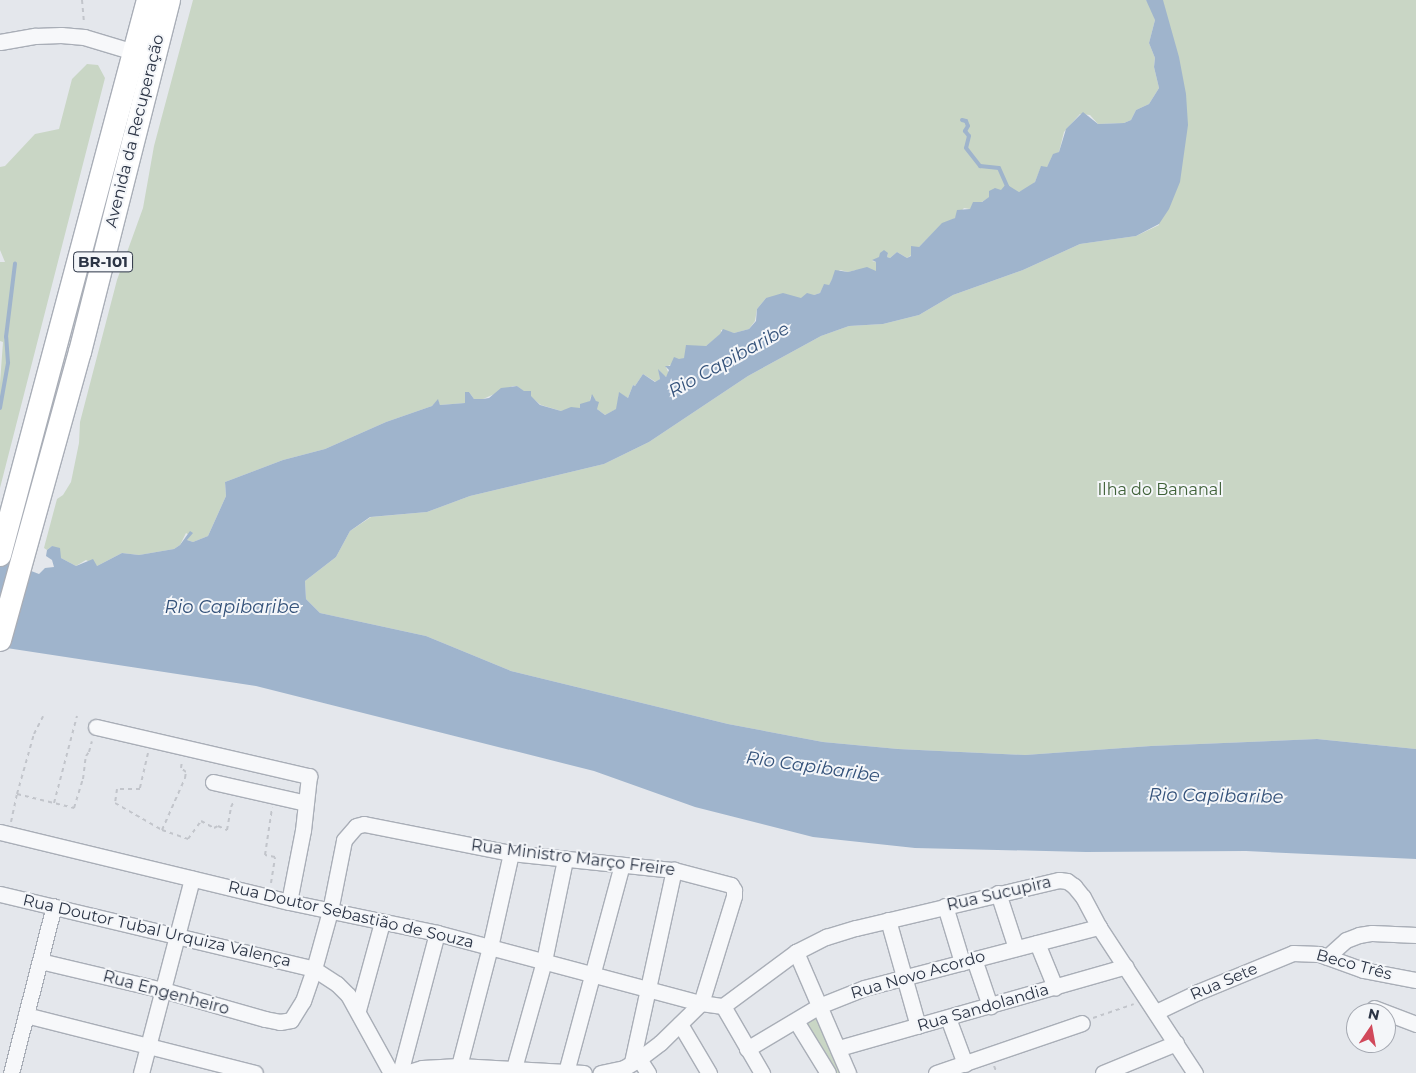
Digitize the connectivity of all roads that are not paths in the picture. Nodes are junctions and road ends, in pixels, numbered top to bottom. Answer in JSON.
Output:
{"nodes":[{"id":1,"x":169,"y":0,"type":"edge"},
{"id":2,"x":144,"y":3,"type":"edge"},
{"id":3,"x":0,"y":42,"type":"edge"},
{"id":4,"x":134,"y":52,"type":"junction"},
{"id":5,"x":0,"y":555,"type":"edge"},
{"id":6,"x":0,"y":640,"type":"edge"},
{"id":7,"x":95,"y":733,"type":"road end"},
{"id":8,"x":213,"y":782,"type":"dead end"},
{"id":9,"x":306,"y":802,"type":"junction"},
{"id":10,"x":4,"y":833,"type":"edge"},
{"id":11,"x":511,"y":853,"type":"junction"},
{"id":12,"x":565,"y":860,"type":"junction"},
{"id":13,"x":622,"y":865,"type":"junction"},
{"id":14,"x":674,"y":870,"type":"junction"},
{"id":15,"x":192,"y":879,"type":"junction"},
{"id":16,"x":998,"y":893,"type":"junction"},
{"id":17,"x":0,"y":894,"type":"edge"},
{"id":18,"x":289,"y":902,"type":"junction"},
{"id":19,"x":54,"y":906,"type":"junction"},
{"id":20,"x":945,"y":906,"type":"junction"},
{"id":21,"x":330,"y":911,"type":"junction"},
{"id":22,"x":888,"y":920,"type":"junction"},
{"id":23,"x":382,"y":922,"type":"junction"},
{"id":24,"x":1099,"y":928,"type":"junction"},
{"id":25,"x":437,"y":933,"type":"junction"},
{"id":26,"x":1416,"y":935,"type":"edge"},
{"id":27,"x":177,"y":936,"type":"junction"},
{"id":28,"x":1036,"y":943,"type":"junction"},
{"id":29,"x":490,"y":947,"type":"junction"},
{"id":30,"x":1016,"y":948,"type":"junction"},
{"id":31,"x":796,"y":952,"type":"junction"},
{"id":32,"x":1293,"y":953,"type":"joint"},
{"id":33,"x":1326,"y":956,"type":"junction"},
{"id":34,"x":968,"y":960,"type":"junction"},
{"id":35,"x":40,"y":961,"type":"junction"},
{"id":36,"x":544,"y":961,"type":"junction"},
{"id":37,"x":1126,"y":966,"type":"junction"},
{"id":38,"x":314,"y":969,"type":"junction"},
{"id":39,"x":593,"y":974,"type":"junction"},
{"id":40,"x":904,"y":976,"type":"junction"},
{"id":41,"x":1416,"y":980,"type":"edge"},
{"id":42,"x":1055,"y":987,"type":"junction"},
{"id":43,"x":648,"y":988,"type":"junction"},
{"id":44,"x":163,"y":990,"type":"junction"},
{"id":45,"x":701,"y":1003,"type":"junction"},
{"id":46,"x":723,"y":1006,"type":"junction"},
{"id":47,"x":819,"y":1006,"type":"junction"},
{"id":48,"x":990,"y":1006,"type":"junction"},
{"id":49,"x":1152,"y":1006,"type":"junction"},
{"id":50,"x":358,"y":1010,"type":"junction"},
{"id":51,"x":26,"y":1015,"type":"junction"},
{"id":52,"x":1396,"y":1016,"type":"edge"},
{"id":53,"x":948,"y":1018,"type":"junction"},
{"id":54,"x":796,"y":1021,"type":"junction"},
{"id":55,"x":1082,"y":1022,"type":"road end"},
{"id":56,"x":680,"y":1024,"type":"junction"},
{"id":57,"x":1416,"y":1024,"type":"edge"},
{"id":58,"x":918,"y":1026,"type":"junction"},
{"id":59,"x":1176,"y":1044,"type":"junction"},
{"id":60,"x":148,"y":1046,"type":"junction"},
{"id":61,"x":839,"y":1048,"type":"junction"},
{"id":62,"x":747,"y":1049,"type":"junction"},
{"id":63,"x":635,"y":1060,"type":"junction"},
{"id":64,"x":965,"y":1064,"type":"junction"},
{"id":65,"x":459,"y":1066,"type":"junction"},
{"id":66,"x":514,"y":1068,"type":"junction"},
{"id":67,"x":0,"y":1070,"type":"edge"},
{"id":68,"x":566,"y":1072,"type":"edge"},
{"id":69,"x":11,"y":1073,"type":"edge"},
{"id":70,"x":141,"y":1073,"type":"edge"},
{"id":71,"x":255,"y":1073,"type":"edge"},
{"id":72,"x":391,"y":1073,"type":"edge"},
{"id":73,"x":400,"y":1073,"type":"edge"},
{"id":74,"x":406,"y":1073,"type":"edge"},
{"id":75,"x":584,"y":1073,"type":"edge"},
{"id":76,"x":601,"y":1073,"type":"edge"},
{"id":77,"x":648,"y":1073,"type":"edge"},
{"id":78,"x":709,"y":1073,"type":"edge"},
{"id":79,"x":762,"y":1073,"type":"edge"},
{"id":80,"x":828,"y":1073,"type":"edge"},
{"id":81,"x":848,"y":1073,"type":"edge"},
{"id":82,"x":936,"y":1073,"type":"edge"},
{"id":83,"x":1103,"y":1073,"type":"edge"},
{"id":84,"x":1196,"y":1073,"type":"edge"}],
"edges":[{"from":1,"to":6,"type":"highway","name":"Avenida da Recuperação","number":"BR-101"},
{"from":2,"to":4,"type":"highway","name":"Avenida da Recuperação","number":"BR-101"},
{"from":3,"to":4,"type":"street"},
{"from":4,"to":5,"type":"highway","name":"Avenida da Recuperação","number":"BR-101"},
{"from":7,"to":9,"type":"street"},
{"from":8,"to":9,"type":"street"},
{"from":9,"to":18,"type":"street"},
{"from":10,"to":15,"type":"street","name":"Rua Doutor Sebastião de Souza"},
{"from":11,"to":12,"type":"street","name":"Rua Ministro Março Freire"},
{"from":11,"to":21,"type":"street","name":"Rua Ministro Março Freire"},
{"from":11,"to":29,"type":"street"},
{"from":12,"to":13,"type":"street","name":"Rua Ministro Março Freire"},
{"from":12,"to":36,"type":"street"},
{"from":13,"to":14,"type":"street","name":"Rua Ministro Março Freire"},
{"from":13,"to":39,"type":"street"},
{"from":14,"to":43,"type":"street"},
{"from":14,"to":45,"type":"street","name":"Rua Ministro Março Freire"},
{"from":15,"to":18,"type":"street","name":"Rua Doutor Sebastião de Souza"},
{"from":15,"to":27,"type":"street"},
{"from":16,"to":20,"type":"street","name":"Rua Sucupira"},
{"from":16,"to":24,"type":"street","name":"Rua Sucupira"},
{"from":16,"to":30,"type":"street"},
{"from":17,"to":19,"type":"street","name":"Rua Doutor Tubal Urquiza Valença"},
{"from":18,"to":21,"type":"street","name":"Rua Doutor Sebastião de Souza"},
{"from":19,"to":27,"type":"street","name":"Rua Doutor Tubal Urquiza Valença"},
{"from":19,"to":35,"type":"street"},
{"from":20,"to":22,"type":"street","name":"Rua Sucupira"},
{"from":20,"to":34,"type":"street"},
{"from":21,"to":23,"type":"street","name":"Rua Doutor Sebastião de Souza"},
{"from":21,"to":38,"type":"street"},
{"from":22,"to":31,"type":"street","name":"Rua Sucupira"},
{"from":22,"to":40,"type":"street"},
{"from":23,"to":25,"type":"street","name":"Rua Doutor Sebastião de Souza"},
{"from":23,"to":50,"type":"street"},
{"from":24,"to":28,"type":"street","name":"Rua Novo Acordo"},
{"from":24,"to":37,"type":"street","name":"Rua Sucupira"},
{"from":25,"to":29,"type":"street","name":"Rua Doutor Sebastião de Souza"},
{"from":25,"to":73,"type":"street"},
{"from":26,"to":33,"type":"street"},
{"from":27,"to":38,"type":"street","name":"Rua Doutor Tubal Urquiza Valença"},
{"from":27,"to":44,"type":"street"},
{"from":28,"to":30,"type":"street","name":"Rua Novo Acordo"},
{"from":28,"to":42,"type":"street"},
{"from":29,"to":36,"type":"street","name":"Rua Doutor Sebastião de Souza"},
{"from":29,"to":65,"type":"street"},
{"from":30,"to":34,"type":"street","name":"Rua Novo Acordo"},
{"from":31,"to":46,"type":"street","name":"Rua Sucupira"},
{"from":31,"to":47,"type":"street"},
{"from":32,"to":33,"type":"street","name":"Beco Três"},
{"from":32,"to":49,"type":"street","name":"Rua Sete"},
{"from":33,"to":41,"type":"street","name":"Beco Três"},
{"from":34,"to":40,"type":"street","name":"Rua Novo Acordo"},
{"from":34,"to":48,"type":"street"},
{"from":35,"to":44,"type":"street","name":"Rua Engenheiro"},
{"from":35,"to":51,"type":"street"},
{"from":36,"to":39,"type":"street","name":"Rua Doutor Sebastião de Souza"},
{"from":36,"to":66,"type":"street"},
{"from":37,"to":42,"type":"street","name":"Rua Sandolandia"},
{"from":37,"to":49,"type":"street","name":"Rua Sucupira"},
{"from":38,"to":44,"type":"street","name":"Rua Engenheiro"},
{"from":38,"to":50,"type":"street","name":"Rua Doutor Tubal Urquiza Valença"},
{"from":39,"to":43,"type":"street","name":"Rua Doutor Sebastião de Souza"},
{"from":39,"to":68,"type":"street"},
{"from":40,"to":47,"type":"street","name":"Rua Novo Acordo"},
{"from":40,"to":58,"type":"street"},
{"from":42,"to":48,"type":"street","name":"Rua Sandolandia"},
{"from":43,"to":45,"type":"street","name":"Rua Doutor Sebastião de Souza"},
{"from":43,"to":63,"type":"street"},
{"from":44,"to":60,"type":"street"},
{"from":45,"to":46,"type":"street","name":"Rua Doutor Sebastião de Souza"},
{"from":45,"to":56,"type":"street"},
{"from":46,"to":62,"type":"street"},
{"from":47,"to":54,"type":"street","name":"Rua Novo Acordo"},
{"from":47,"to":61,"type":"street"},
{"from":48,"to":53,"type":"street","name":"Rua Sandolandia"},
{"from":49,"to":59,"type":"street","name":"Rua Sucupira"},
{"from":50,"to":72,"type":"street","name":"Rua Doutor Tubal Urquiza Valença"},
{"from":51,"to":60,"type":"street"},
{"from":51,"to":69,"type":"street"},
{"from":52,"to":57,"type":"street"},
{"from":53,"to":58,"type":"street","name":"Rua Sandolandia"},
{"from":53,"to":64,"type":"street"},
{"from":54,"to":62,"type":"street","name":"Rua Novo Acordo"},
{"from":54,"to":80,"type":"street"},
{"from":55,"to":64,"type":"street"},
{"from":56,"to":63,"type":"street"},
{"from":56,"to":78,"type":"street"},
{"from":58,"to":61,"type":"street","name":"Rua Sandolandia"},
{"from":59,"to":83,"type":"street"},
{"from":59,"to":84,"type":"street","name":"Rua Sucupira"},
{"from":60,"to":70,"type":"street"},
{"from":60,"to":71,"type":"street"},
{"from":61,"to":81,"type":"street"},
{"from":62,"to":79,"type":"street"},
{"from":63,"to":76,"type":"street"},
{"from":63,"to":77,"type":"street"},
{"from":64,"to":82,"type":"street"},
{"from":65,"to":66,"type":"street"},
{"from":65,"to":74,"type":"street"},
{"from":66,"to":68,"type":"street"},
{"from":67,"to":69,"type":"street"},
{"from":68,"to":75,"type":"street"}]}
